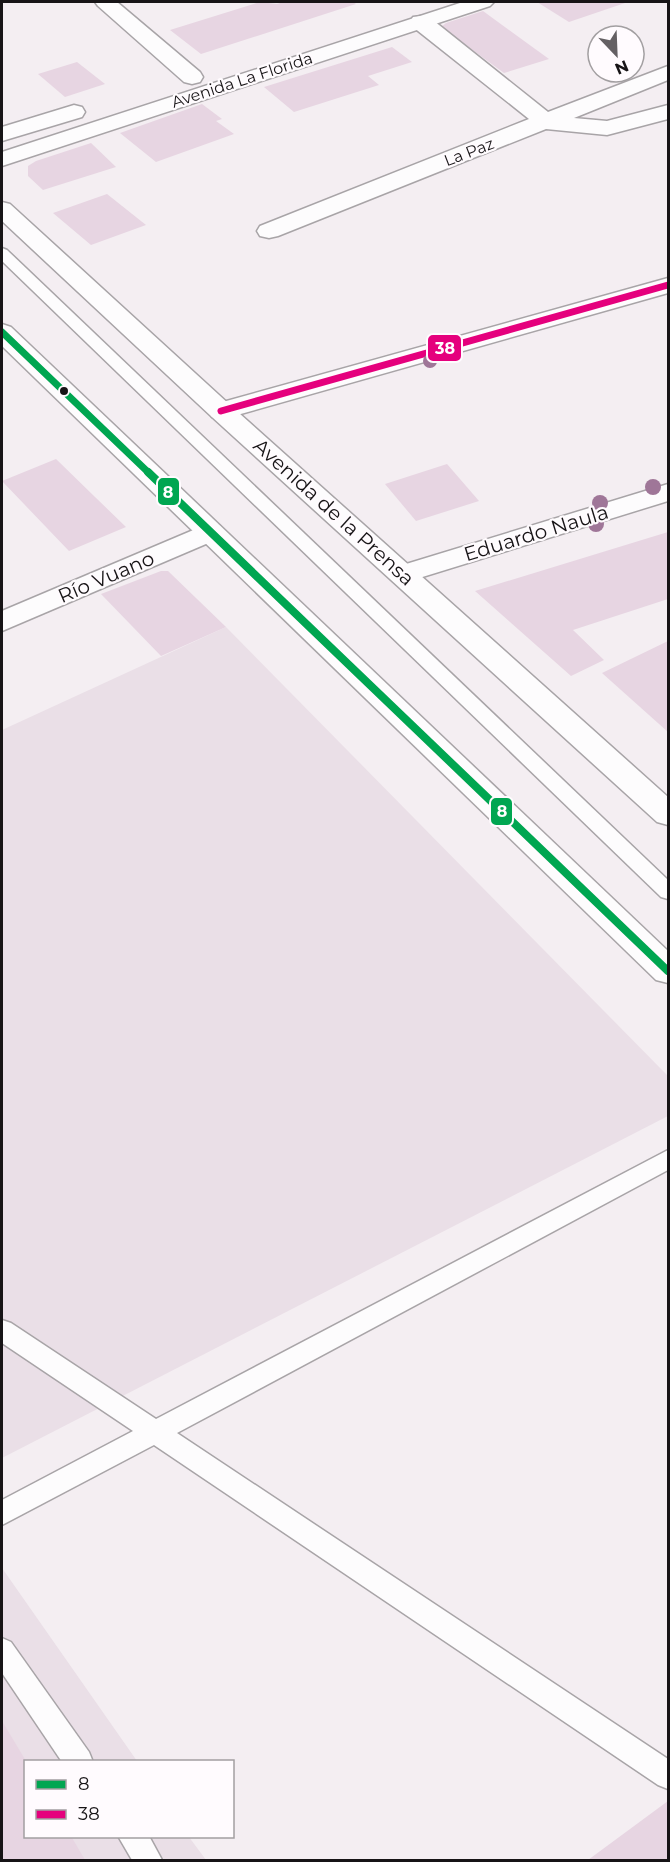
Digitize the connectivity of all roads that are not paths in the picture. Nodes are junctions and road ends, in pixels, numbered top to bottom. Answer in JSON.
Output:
{"nodes":[{"id":1,"x":105,"y":2,"type":"edge"},
{"id":2,"x":483,"y":2,"type":"edge"},
{"id":3,"x":417,"y":10,"type":"edge"},
{"id":4,"x":669,"y":72,"type":"edge"},
{"id":5,"x":192,"y":77,"type":"junction"},
{"id":6,"x":114,"y":100,"type":"dead end"},
{"id":7,"x":91,"y":107,"type":"dead end"},
{"id":8,"x":669,"y":112,"type":"edge"},
{"id":9,"x":547,"y":122,"type":"junction"},
{"id":10,"x":2,"y":134,"type":"edge"},
{"id":11,"x":2,"y":159,"type":"edge"},
{"id":12,"x":2,"y":209,"type":"edge"},
{"id":13,"x":268,"y":231,"type":"dead end"},
{"id":14,"x":2,"y":253,"type":"edge"},
{"id":15,"x":669,"y":285,"type":"edge"},
{"id":16,"x":2,"y":332,"type":"edge"},
{"id":17,"x":221,"y":411,"type":"junction"},
{"id":18,"x":669,"y":492,"type":"edge"},
{"id":19,"x":210,"y":532,"type":"junction"},
{"id":20,"x":403,"y":574,"type":"junction"},
{"id":21,"x":2,"y":622,"type":"edge"},
{"id":22,"x":669,"y":814,"type":"edge"},
{"id":23,"x":669,"y":892,"type":"edge"},
{"id":24,"x":669,"y":971,"type":"edge"},
{"id":25,"x":669,"y":1159,"type":"edge"},
{"id":26,"x":2,"y":1330,"type":"edge"},
{"id":27,"x":2,"y":1514,"type":"edge"},
{"id":28,"x":2,"y":1651,"type":"edge"},
{"id":29,"x":78,"y":1760,"type":"edge"},
{"id":30,"x":669,"y":1776,"type":"edge"},
{"id":31,"x":133,"y":1838,"type":"edge"},
{"id":32,"x":148,"y":1860,"type":"edge"}],
"edges":[{"from":1,"to":5,"type":"main road"},
{"from":2,"to":3,"type":"main road","name":"Avenida La Florida"},
{"from":3,"to":5,"type":"main road","name":"Avenida La Florida"},
{"from":3,"to":9,"type":"main road"},
{"from":3,"to":11,"type":"main road","name":"Avenida La Florida"},
{"from":4,"to":9,"type":"main road","name":"La Paz"},
{"from":5,"to":6,"type":"main road","name":"Avenida La Florida"},
{"from":7,"to":10,"type":"main road"},
{"from":8,"to":9,"type":"main road"},
{"from":9,"to":13,"type":"main road","name":"La Paz"},
{"from":12,"to":17,"type":"main road","name":"Avenida de la Prensa"},
{"from":14,"to":23,"type":"lane"},
{"from":15,"to":17,"type":"main road"},
{"from":16,"to":19,"type":"main road"},
{"from":17,"to":20,"type":"main road","name":"Avenida de la Prensa"},
{"from":18,"to":20,"type":"main road","name":"Eduardo Naula"},
{"from":19,"to":21,"type":"main road","name":"Río Vuano"},
{"from":19,"to":24,"type":"main road"},
{"from":20,"to":22,"type":"main road","name":"Avenida de la Prensa"},
{"from":25,"to":27,"type":"lane"},
{"from":26,"to":30,"type":"lane"},
{"from":28,"to":29,"type":"lane"},
{"from":31,"to":32,"type":"lane"}]}
